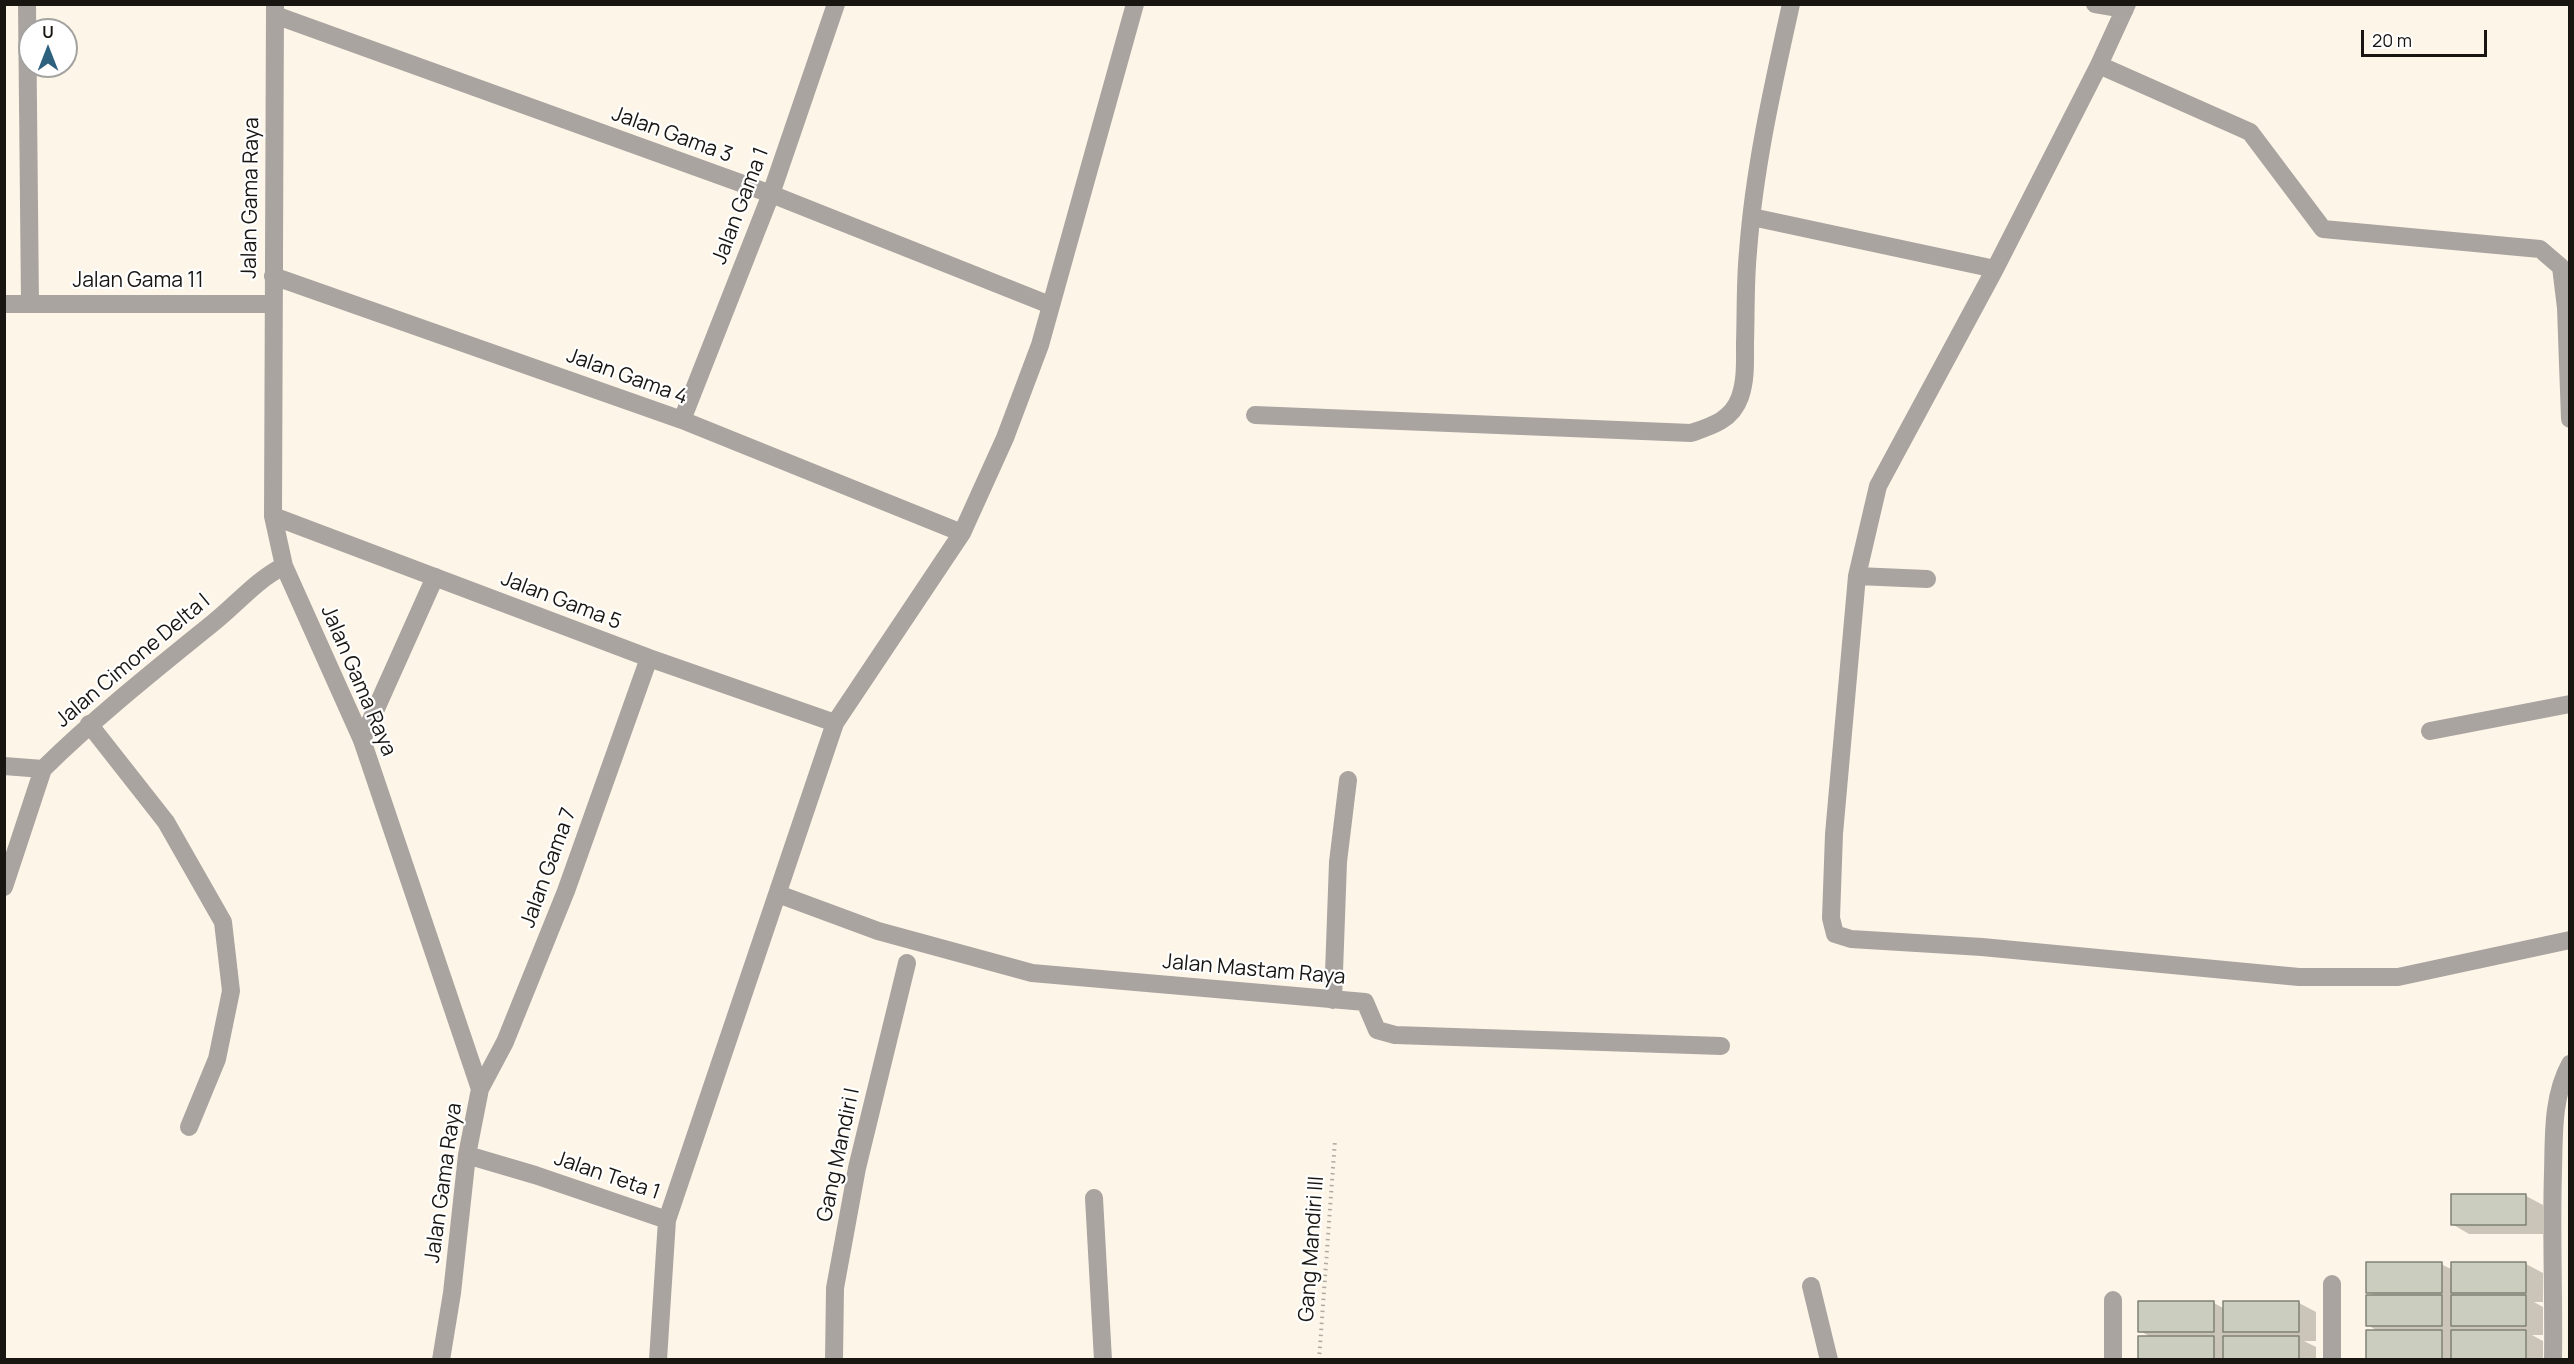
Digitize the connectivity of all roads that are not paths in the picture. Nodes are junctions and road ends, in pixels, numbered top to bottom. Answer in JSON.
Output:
{"nodes":[{"id":1,"x":27,"y":4,"type":"edge"},
{"id":2,"x":836,"y":4,"type":"edge"},
{"id":3,"x":1135,"y":4,"type":"edge"},
{"id":4,"x":1791,"y":4,"type":"edge"},
{"id":5,"x":2095,"y":4,"type":"edge"},
{"id":6,"x":2126,"y":7,"type":"edge"},
{"id":7,"x":275,"y":10,"type":"edge"},
{"id":8,"x":2099,"y":65,"type":"junction"},
{"id":9,"x":771,"y":195,"type":"junction"},
{"id":10,"x":1752,"y":217,"type":"junction"},
{"id":11,"x":1995,"y":270,"type":"junction"},
{"id":12,"x":273,"y":276,"type":"junction"},
{"id":13,"x":4,"y":304,"type":"edge"},
{"id":14,"x":30,"y":304,"type":"junction"},
{"id":15,"x":273,"y":304,"type":"junction"},
{"id":16,"x":1050,"y":305,"type":"junction"},
{"id":17,"x":2568,"y":308,"type":"edge"},
{"id":18,"x":1255,"y":415,"type":"dead end"},
{"id":19,"x":2570,"y":419,"type":"edge"},
{"id":20,"x":682,"y":420,"type":"junction"},
{"id":21,"x":273,"y":516,"type":"junction"},
{"id":22,"x":962,"y":533,"type":"junction"},
{"id":23,"x":284,"y":566,"type":"junction"},
{"id":24,"x":1857,"y":576,"type":"junction"},
{"id":25,"x":435,"y":577,"type":"junction"},
{"id":26,"x":1927,"y":579,"type":"dead end"},
{"id":27,"x":649,"y":658,"type":"junction"},
{"id":28,"x":2570,"y":704,"type":"edge"},
{"id":29,"x":835,"y":723,"type":"junction"},
{"id":30,"x":89,"y":724,"type":"junction"},
{"id":31,"x":2430,"y":731,"type":"dead end"},
{"id":32,"x":362,"y":740,"type":"junction"},
{"id":33,"x":4,"y":766,"type":"edge"},
{"id":34,"x":43,"y":769,"type":"junction"},
{"id":35,"x":1348,"y":780,"type":"dead end"},
{"id":36,"x":4,"y":887,"type":"edge"},
{"id":37,"x":778,"y":894,"type":"junction"},
{"id":38,"x":2570,"y":940,"type":"edge"},
{"id":39,"x":907,"y":963,"type":"dead end"},
{"id":40,"x":1333,"y":1000,"type":"junction"},
{"id":41,"x":1721,"y":1046,"type":"dead end"},
{"id":42,"x":2570,"y":1064,"type":"edge"},
{"id":43,"x":480,"y":1089,"type":"junction"},
{"id":44,"x":189,"y":1127,"type":"dead end"},
{"id":45,"x":467,"y":1155,"type":"junction"},
{"id":46,"x":1094,"y":1198,"type":"dead end"},
{"id":47,"x":668,"y":1220,"type":"junction"},
{"id":48,"x":2332,"y":1284,"type":"dead end"},
{"id":49,"x":1811,"y":1286,"type":"dead end"},
{"id":50,"x":2113,"y":1300,"type":"dead end"},
{"id":51,"x":2559,"y":1348,"type":"edge"},
{"id":52,"x":441,"y":1359,"type":"edge"},
{"id":53,"x":658,"y":1359,"type":"edge"},
{"id":54,"x":834,"y":1359,"type":"edge"},
{"id":55,"x":1103,"y":1359,"type":"edge"},
{"id":56,"x":1828,"y":1359,"type":"edge"},
{"id":57,"x":2113,"y":1359,"type":"edge"},
{"id":58,"x":2332,"y":1359,"type":"edge"}],
"edges":[{"from":1,"to":14,"type":"street"},
{"from":2,"to":9,"type":"street","name":"Jalan Gama 1"},
{"from":3,"to":16,"type":"street"},
{"from":4,"to":10,"type":"street"},
{"from":5,"to":6,"type":"street"},
{"from":6,"to":8,"type":"street"},
{"from":7,"to":9,"type":"street","name":"Jalan Gama 3"},
{"from":7,"to":12,"type":"street","name":"Jalan Gama Raya"},
{"from":8,"to":11,"type":"street"},
{"from":8,"to":17,"type":"street"},
{"from":9,"to":16,"type":"street","name":"Jalan Gama 3"},
{"from":9,"to":20,"type":"street","name":"Jalan Gama 1"},
{"from":10,"to":11,"type":"street"},
{"from":10,"to":18,"type":"street"},
{"from":11,"to":24,"type":"street"},
{"from":12,"to":15,"type":"street","name":"Jalan Gama Raya"},
{"from":12,"to":20,"type":"street","name":"Jalan Gama 4"},
{"from":13,"to":14,"type":"street","name":"Jalan Gama 11"},
{"from":14,"to":15,"type":"street","name":"Jalan Gama 11"},
{"from":15,"to":21,"type":"street","name":"Jalan Gama Raya"},
{"from":16,"to":22,"type":"street"},
{"from":17,"to":19,"type":"street"},
{"from":20,"to":22,"type":"street","name":"Jalan Gama 4"},
{"from":21,"to":23,"type":"street","name":"Jalan Gama Raya"},
{"from":21,"to":25,"type":"street","name":"Jalan Gama 5"},
{"from":22,"to":29,"type":"street"},
{"from":23,"to":30,"type":"street","name":"Jalan Cimone Delta I"},
{"from":23,"to":32,"type":"street","name":"Jalan Gama Raya"},
{"from":24,"to":26,"type":"street"},
{"from":24,"to":38,"type":"street"},
{"from":25,"to":27,"type":"street","name":"Jalan Gama 5"},
{"from":25,"to":32,"type":"street"},
{"from":27,"to":29,"type":"street","name":"Jalan Gama 5"},
{"from":27,"to":43,"type":"street","name":"Jalan Gama 7"},
{"from":28,"to":31,"type":"street"},
{"from":29,"to":37,"type":"street"},
{"from":30,"to":34,"type":"street","name":"Jalan Cimone Delta I"},
{"from":30,"to":44,"type":"street"},
{"from":32,"to":43,"type":"street","name":"Jalan Gama Raya"},
{"from":33,"to":34,"type":"street"},
{"from":34,"to":36,"type":"street"},
{"from":35,"to":40,"type":"street"},
{"from":37,"to":40,"type":"street","name":"Jalan Mastam Raya"},
{"from":37,"to":47,"type":"street"},
{"from":39,"to":54,"type":"street","name":"Gang Mandiri I"},
{"from":40,"to":41,"type":"street","name":"Jalan Mastam Raya"},
{"from":42,"to":51,"type":"street"},
{"from":43,"to":45,"type":"street","name":"Jalan Gama Raya"},
{"from":45,"to":47,"type":"street","name":"Jalan Teta 1"},
{"from":45,"to":52,"type":"street","name":"Jalan Gama Raya"},
{"from":46,"to":55,"type":"street"},
{"from":47,"to":53,"type":"street","name":"Jalan Teta 1"},
{"from":48,"to":58,"type":"street"},
{"from":49,"to":56,"type":"street"},
{"from":50,"to":57,"type":"street"}]}
